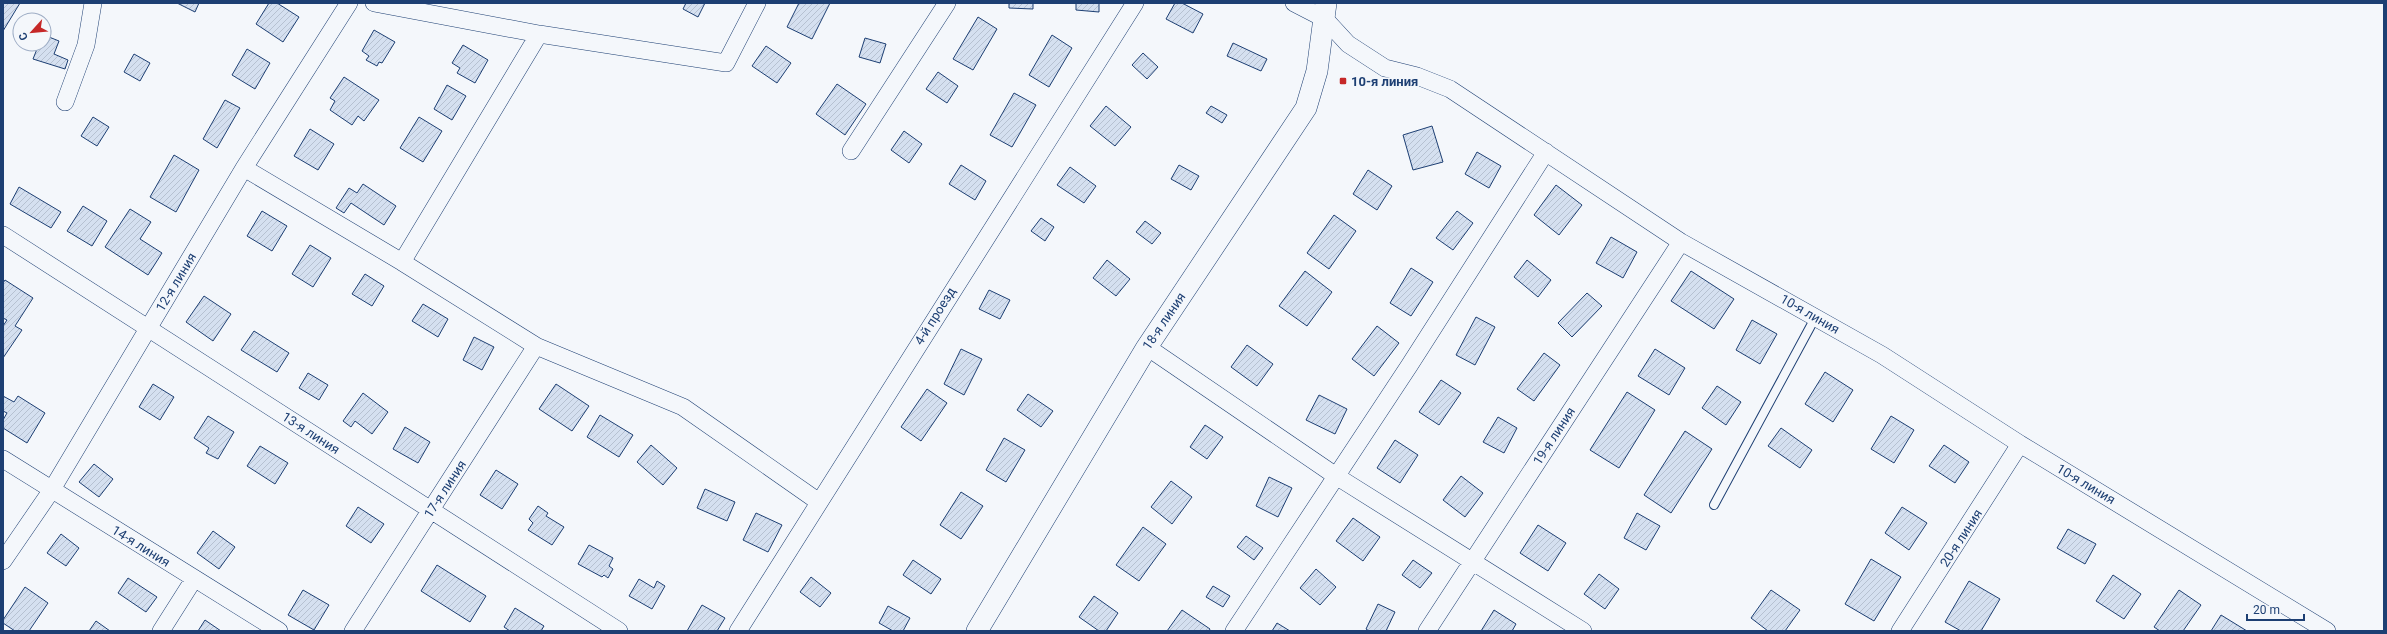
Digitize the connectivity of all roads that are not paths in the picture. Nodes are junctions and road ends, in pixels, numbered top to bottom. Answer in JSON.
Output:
{"nodes":[{"id":1,"x":93,"y":3,"type":"edge"},
{"id":2,"x":349,"y":3,"type":"edge"},
{"id":3,"x":374,"y":3,"type":"edge"},
{"id":4,"x":757,"y":3,"type":"edge"},
{"id":5,"x":947,"y":3,"type":"edge"},
{"id":6,"x":1135,"y":3,"type":"edge"},
{"id":7,"x":1294,"y":3,"type":"edge"},
{"id":8,"x":1326,"y":11,"type":"edge"},
{"id":9,"x":539,"y":34,"type":"junction"},
{"id":10,"x":65,"y":102,"type":"dead end"},
{"id":11,"x":851,"y":151,"type":"dead end"},
{"id":12,"x":1546,"y":152,"type":"junction"},
{"id":13,"x":244,"y":168,"type":"junction"},
{"id":14,"x":3,"y":235,"type":"edge"},
{"id":15,"x":1681,"y":242,"type":"junction"},
{"id":16,"x":402,"y":262,"type":"junction"},
{"id":17,"x":1816,"y":318,"type":"junction"},
{"id":18,"x":148,"y":328,"type":"junction"},
{"id":19,"x":536,"y":346,"type":"junction"},
{"id":20,"x":1147,"y":347,"type":"junction"},
{"id":21,"x":2020,"y":444,"type":"junction"},
{"id":22,"x":3,"y":459,"type":"edge"},
{"id":23,"x":1336,"y":476,"type":"junction"},
{"id":24,"x":51,"y":490,"type":"junction"},
{"id":25,"x":819,"y":502,"type":"junction"},
{"id":26,"x":1714,"y":505,"type":"dead end"},
{"id":27,"x":431,"y":510,"type":"junction"},
{"id":28,"x":3,"y":561,"type":"edge"},
{"id":29,"x":1472,"y":562,"type":"junction"},
{"id":30,"x":194,"y":579,"type":"junction"},
{"id":31,"x":1907,"y":629,"type":"edge"},
{"id":32,"x":161,"y":631,"type":"edge"},
{"id":33,"x":279,"y":631,"type":"edge"},
{"id":34,"x":353,"y":631,"type":"edge"},
{"id":35,"x":619,"y":631,"type":"edge"},
{"id":36,"x":738,"y":631,"type":"edge"},
{"id":37,"x":977,"y":631,"type":"edge"},
{"id":38,"x":1234,"y":631,"type":"edge"},
{"id":39,"x":1427,"y":631,"type":"edge"},
{"id":40,"x":1583,"y":631,"type":"edge"},
{"id":41,"x":2327,"y":631,"type":"edge"}],
"edges":[{"from":1,"to":10,"type":"street"},
{"from":2,"to":13,"type":"street","name":"12-я линия"},
{"from":3,"to":9,"type":"street"},
{"from":4,"to":9,"type":"street"},
{"from":5,"to":11,"type":"street"},
{"from":6,"to":25,"type":"street","name":"4-й проезд"},
{"from":7,"to":8,"type":"street","name":"10-я линия"},
{"from":8,"to":12,"type":"street","name":"10-я линия"},
{"from":8,"to":20,"type":"street","name":"18-я линия"},
{"from":9,"to":16,"type":"street"},
{"from":12,"to":15,"type":"street","name":"10-я линия"},
{"from":12,"to":23,"type":"street"},
{"from":13,"to":16,"type":"street"},
{"from":13,"to":18,"type":"street","name":"12-я линия"},
{"from":14,"to":18,"type":"street","name":"13-я линия"},
{"from":15,"to":17,"type":"street","name":"10-я линия"},
{"from":15,"to":29,"type":"street","name":"19-я линия"},
{"from":16,"to":19,"type":"street"},
{"from":17,"to":21,"type":"street","name":"10-я линия"},
{"from":17,"to":26,"type":"lane"},
{"from":18,"to":24,"type":"street","name":"12-я линия"},
{"from":18,"to":27,"type":"street","name":"13-я линия"},
{"from":19,"to":25,"type":"street"},
{"from":19,"to":27,"type":"street","name":"17-я линия"},
{"from":20,"to":23,"type":"street"},
{"from":20,"to":37,"type":"street","name":"18-я линия"},
{"from":21,"to":31,"type":"street","name":"20-я линия"},
{"from":21,"to":41,"type":"street","name":"10-я линия"},
{"from":22,"to":24,"type":"street","name":"14-я линия"},
{"from":23,"to":29,"type":"street"},
{"from":23,"to":38,"type":"street"},
{"from":24,"to":28,"type":"street","name":"12-я линия"},
{"from":24,"to":30,"type":"street","name":"14-я линия"},
{"from":25,"to":36,"type":"street","name":"4-й проезд"},
{"from":27,"to":34,"type":"street","name":"17-я линия"},
{"from":27,"to":35,"type":"street","name":"13-я линия"},
{"from":29,"to":39,"type":"street","name":"19-я линия"},
{"from":29,"to":40,"type":"street"},
{"from":30,"to":32,"type":"street"},
{"from":30,"to":33,"type":"street","name":"14-я линия"}]}
